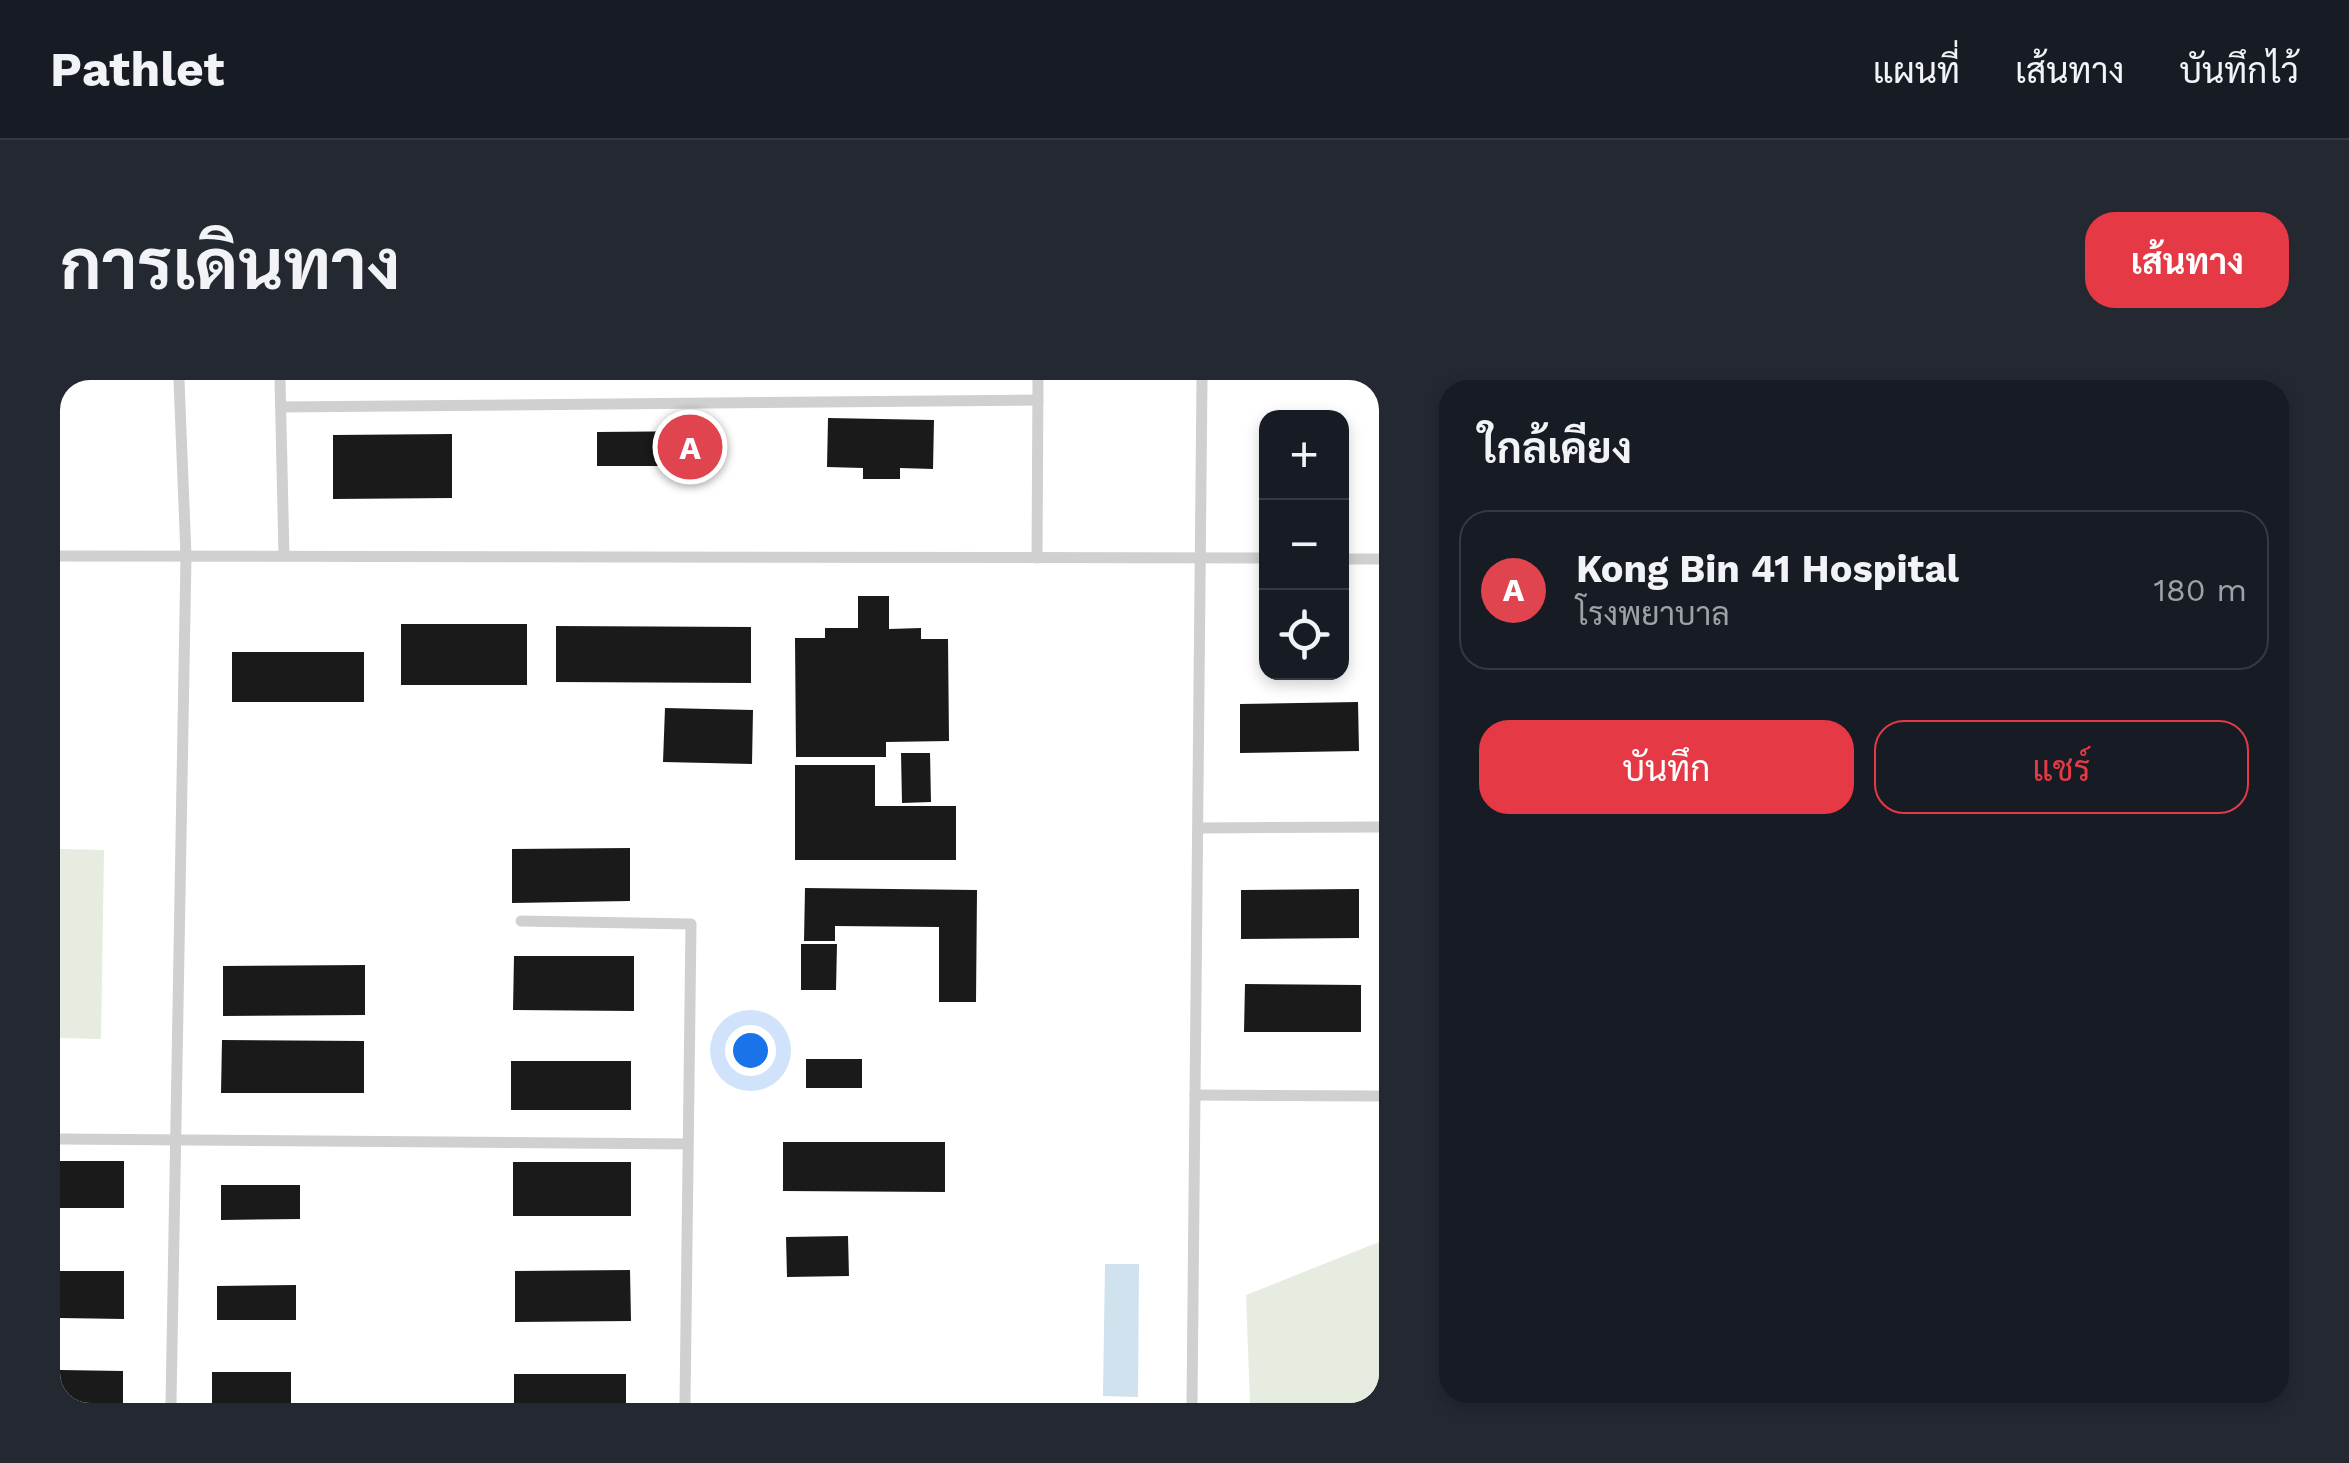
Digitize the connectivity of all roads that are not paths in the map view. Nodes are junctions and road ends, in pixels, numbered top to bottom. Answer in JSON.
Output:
{"nodes":[{"id":1,"x":180,"y":380,"type":"edge"},
{"id":2,"x":280,"y":380,"type":"edge"},
{"id":3,"x":1038,"y":380,"type":"edge"},
{"id":4,"x":1202,"y":380,"type":"edge"},
{"id":5,"x":1038,"y":400,"type":"junction"},
{"id":6,"x":280,"y":407,"type":"junction"},
{"id":7,"x":60,"y":556,"type":"edge"},
{"id":8,"x":186,"y":556,"type":"junction"},
{"id":9,"x":284,"y":556,"type":"junction"},
{"id":10,"x":1037,"y":558,"type":"junction"},
{"id":11,"x":1201,"y":558,"type":"junction"},
{"id":12,"x":1259,"y":558,"type":"edge"},
{"id":13,"x":1349,"y":558,"type":"edge"},
{"id":14,"x":1379,"y":559,"type":"edge"},
{"id":15,"x":1379,"y":827,"type":"edge"},
{"id":16,"x":1198,"y":828,"type":"junction"},
{"id":17,"x":521,"y":921,"type":"dead end"},
{"id":18,"x":1195,"y":1095,"type":"junction"},
{"id":19,"x":1379,"y":1096,"type":"edge"},
{"id":20,"x":60,"y":1139,"type":"edge"},
{"id":21,"x":174,"y":1140,"type":"junction"},
{"id":22,"x":688,"y":1144,"type":"junction"},
{"id":23,"x":171,"y":1403,"type":"edge"},
{"id":24,"x":684,"y":1403,"type":"edge"},
{"id":25,"x":1192,"y":1403,"type":"edge"}],
"edges":[{"from":1,"to":8,"type":"lane"},
{"from":2,"to":6,"type":"lane"},
{"from":3,"to":5,"type":"lane"},
{"from":4,"to":11,"type":"lane"},
{"from":5,"to":6,"type":"lane"},
{"from":5,"to":10,"type":"lane"},
{"from":6,"to":9,"type":"lane"},
{"from":7,"to":8,"type":"lane"},
{"from":8,"to":9,"type":"lane"},
{"from":8,"to":21,"type":"lane"},
{"from":9,"to":10,"type":"lane"},
{"from":10,"to":11,"type":"lane"},
{"from":11,"to":12,"type":"lane"},
{"from":11,"to":16,"type":"lane"},
{"from":13,"to":14,"type":"lane"},
{"from":15,"to":16,"type":"lane"},
{"from":16,"to":18,"type":"lane"},
{"from":17,"to":22,"type":"lane"},
{"from":18,"to":19,"type":"lane"},
{"from":18,"to":25,"type":"lane"},
{"from":20,"to":21,"type":"lane"},
{"from":21,"to":22,"type":"lane"},
{"from":21,"to":23,"type":"lane"},
{"from":22,"to":24,"type":"lane"}]}
